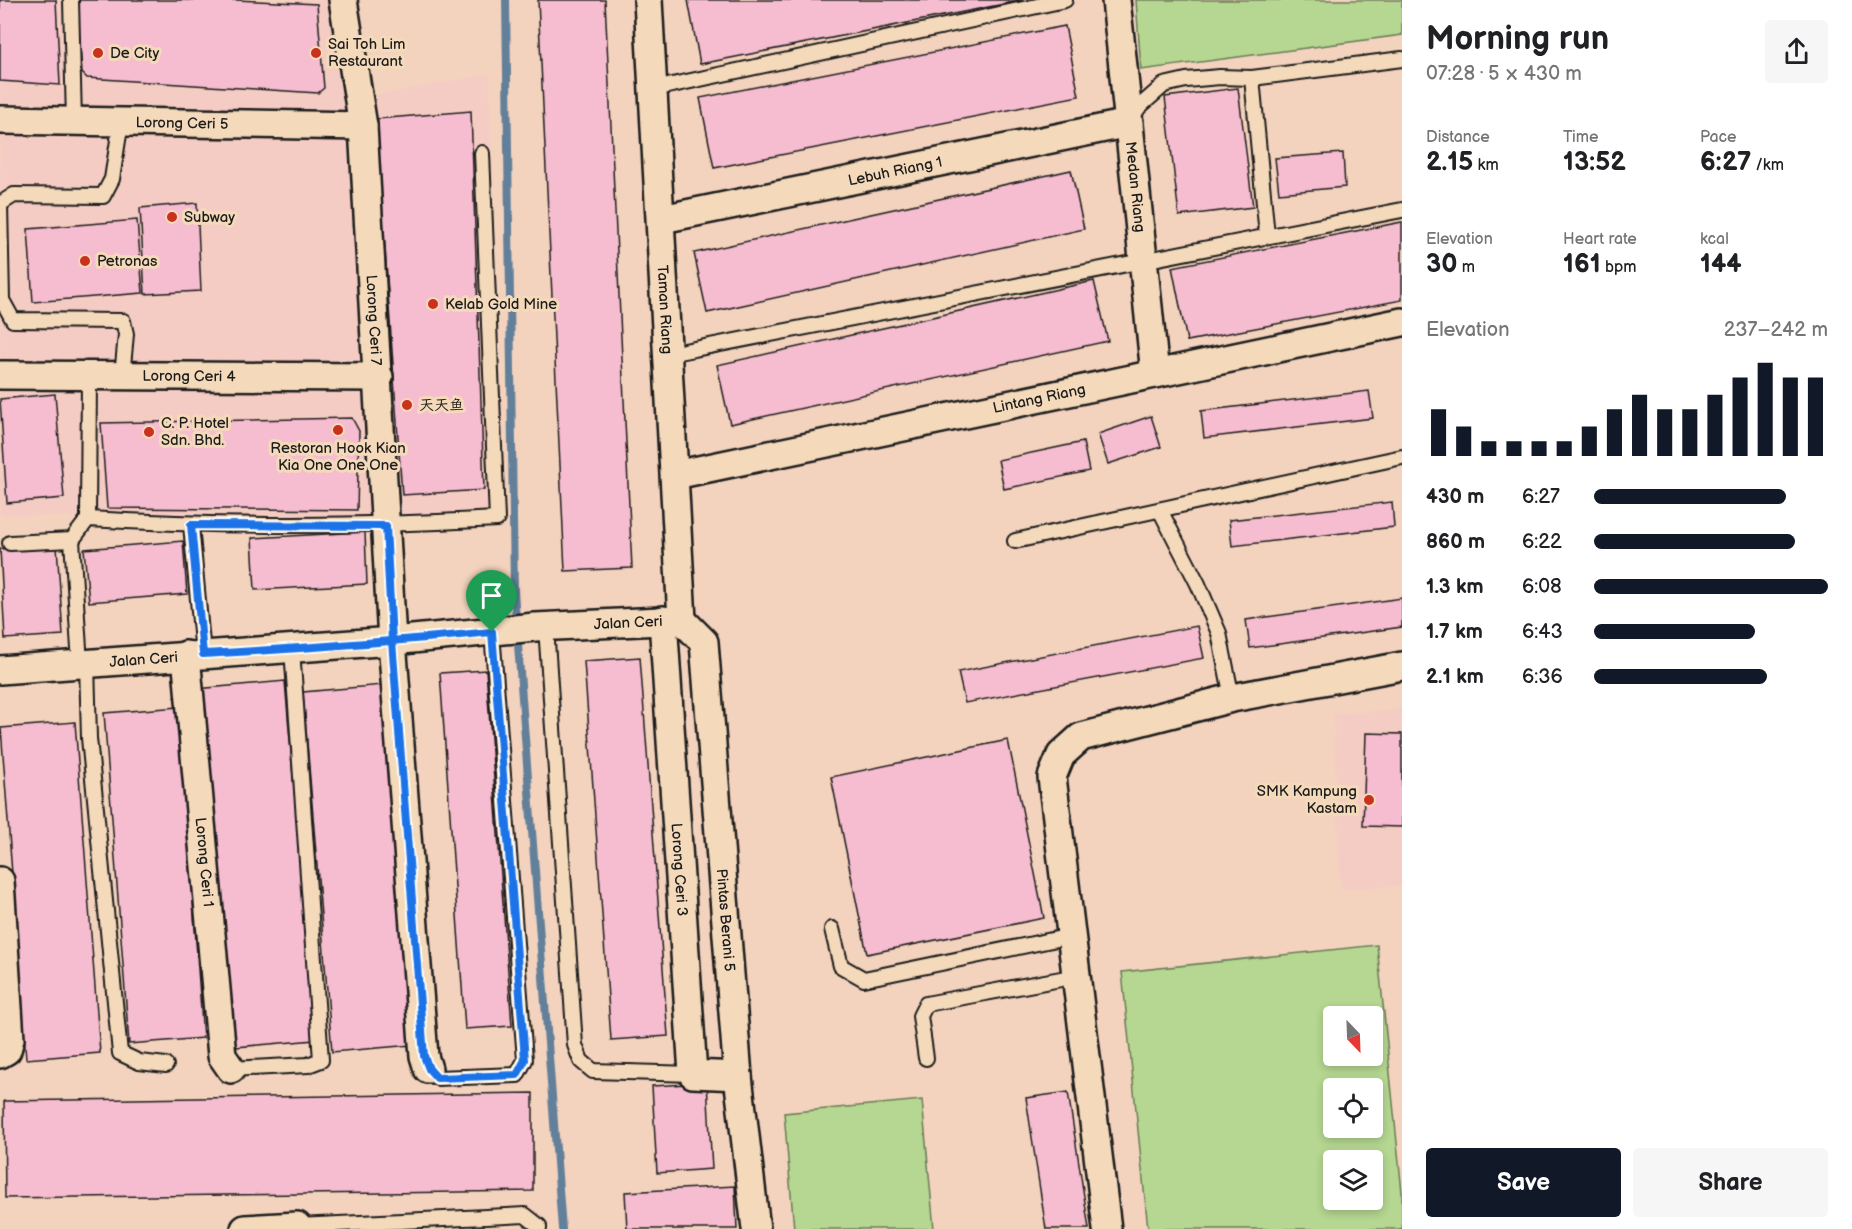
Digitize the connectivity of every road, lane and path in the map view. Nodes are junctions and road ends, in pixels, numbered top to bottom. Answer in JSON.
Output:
{"nodes":[{"id":1,"x":71,"y":0,"type":"edge"},
{"id":2,"x":337,"y":0,"type":"edge"},
{"id":3,"x":648,"y":0,"type":"edge"},
{"id":4,"x":1065,"y":0,"type":"edge"},
{"id":5,"x":1116,"y":0,"type":"edge"},
{"id":6,"x":1402,"y":59,"type":"edge"},
{"id":7,"x":1252,"y":78,"type":"junction"},
{"id":8,"x":654,"y":89,"type":"junction"},
{"id":9,"x":0,"y":120,"type":"edge"},
{"id":10,"x":74,"y":121,"type":"junction"},
{"id":11,"x":121,"y":121,"type":"junction"},
{"id":12,"x":1129,"y":123,"type":"junction"},
{"id":13,"x":363,"y":126,"type":"junction"},
{"id":14,"x":482,"y":153,"type":"dead end"},
{"id":15,"x":4,"y":193,"type":"edge"},
{"id":16,"x":1402,"y":210,"type":"edge"},
{"id":17,"x":662,"y":219,"type":"junction"},
{"id":18,"x":1267,"y":236,"type":"junction"},
{"id":19,"x":1143,"y":260,"type":"junction"},
{"id":20,"x":1402,"y":322,"type":"edge"},
{"id":21,"x":669,"y":354,"type":"junction"},
{"id":22,"x":1155,"y":374,"type":"junction"},
{"id":23,"x":0,"y":375,"type":"edge"},
{"id":24,"x":89,"y":377,"type":"junction"},
{"id":25,"x":122,"y":377,"type":"junction"},
{"id":26,"x":379,"y":377,"type":"junction"},
{"id":27,"x":1402,"y":457,"type":"edge"},
{"id":28,"x":675,"y":475,"type":"junction"},
{"id":29,"x":1160,"y":510,"type":"junction"},
{"id":30,"x":88,"y":519,"type":"junction"},
{"id":31,"x":191,"y":525,"type":"junction"},
{"id":32,"x":386,"y":526,"type":"junction"},
{"id":33,"x":72,"y":540,"type":"junction"},
{"id":34,"x":1015,"y":541,"type":"dead end"},
{"id":35,"x":10,"y":543,"type":"dead end"},
{"id":36,"x":673,"y":620,"type":"junction"},
{"id":37,"x":541,"y":627,"type":"junction"},
{"id":38,"x":497,"y":632,"type":"junction"},
{"id":39,"x":392,"y":641,"type":"junction"},
{"id":40,"x":292,"y":649,"type":"junction"},
{"id":41,"x":195,"y":654,"type":"junction"},
{"id":42,"x":83,"y":663,"type":"junction"},
{"id":43,"x":1402,"y":666,"type":"edge"},
{"id":44,"x":0,"y":670,"type":"edge"},
{"id":45,"x":1232,"y":698,"type":"junction"},
{"id":46,"x":0,"y":881,"type":"edge"},
{"id":47,"x":832,"y":929,"type":"dead end"},
{"id":48,"x":1071,"y":936,"type":"junction"},
{"id":49,"x":1077,"y":976,"type":"junction"},
{"id":50,"x":0,"y":1053,"type":"edge"},
{"id":51,"x":926,"y":1058,"type":"dead end"},
{"id":52,"x":166,"y":1065,"type":"dead end"},
{"id":53,"x":231,"y":1069,"type":"joint"},
{"id":54,"x":429,"y":1069,"type":"joint"},
{"id":55,"x":693,"y":1074,"type":"junction"},
{"id":56,"x":738,"y":1076,"type":"junction"},
{"id":57,"x":297,"y":1227,"type":"edge"},
{"id":58,"x":245,"y":1229,"type":"edge"},
{"id":59,"x":253,"y":1229,"type":"edge"},
{"id":60,"x":539,"y":1229,"type":"edge"},
{"id":61,"x":756,"y":1229,"type":"edge"},
{"id":62,"x":1107,"y":1229,"type":"edge"}],
"edges":[{"from":1,"to":10,"type":"lane"},
{"from":2,"to":13,"type":"street","name":"Lorong Ceri 7"},
{"from":3,"to":8,"type":"street","name":"Taman Riang"},
{"from":4,"to":8,"type":"lane"},
{"from":5,"to":12,"type":"street","name":"Medan Riang"},
{"from":6,"to":7,"type":"lane"},
{"from":7,"to":12,"type":"lane"},
{"from":7,"to":18,"type":"lane"},
{"from":8,"to":17,"type":"street","name":"Taman Riang"},
{"from":9,"to":10,"type":"street","name":"Lorong Ceri 5"},
{"from":10,"to":11,"type":"street","name":"Lorong Ceri 5"},
{"from":11,"to":13,"type":"street","name":"Lorong Ceri 5"},
{"from":11,"to":15,"type":"lane"},
{"from":12,"to":17,"type":"street","name":"Lebuh Riang 1"},
{"from":12,"to":19,"type":"street","name":"Medan Riang"},
{"from":13,"to":26,"type":"street","name":"Lorong Ceri 7"},
{"from":14,"to":32,"type":"lane"},
{"from":15,"to":25,"type":"lane"},
{"from":16,"to":18,"type":"lane"},
{"from":17,"to":21,"type":"street","name":"Taman Riang"},
{"from":18,"to":19,"type":"lane"},
{"from":19,"to":21,"type":"lane"},
{"from":19,"to":22,"type":"street","name":"Medan Riang"},
{"from":20,"to":22,"type":"street","name":"Lintang Riang"},
{"from":21,"to":28,"type":"street","name":"Taman Riang"},
{"from":22,"to":28,"type":"street","name":"Lintang Riang"},
{"from":23,"to":24,"type":"street","name":"Lorong Ceri 4"},
{"from":24,"to":25,"type":"street","name":"Lorong Ceri 4"},
{"from":24,"to":30,"type":"lane"},
{"from":25,"to":26,"type":"street","name":"Lorong Ceri 4"},
{"from":26,"to":32,"type":"street","name":"Lorong Ceri 7"},
{"from":27,"to":29,"type":"lane"},
{"from":28,"to":36,"type":"street","name":"Taman Riang"},
{"from":29,"to":34,"type":"lane"},
{"from":29,"to":45,"type":"lane"},
{"from":30,"to":31,"type":"lane"},
{"from":30,"to":33,"type":"lane"},
{"from":31,"to":32,"type":"lane"},
{"from":31,"to":41,"type":"lane"},
{"from":32,"to":39,"type":"street","name":"Lorong Ceri 7"},
{"from":33,"to":35,"type":"lane"},
{"from":33,"to":42,"type":"lane"},
{"from":36,"to":37,"type":"street","name":"Jalan Ceri"},
{"from":36,"to":55,"type":"street","name":"Lorong Ceri 3"},
{"from":36,"to":56,"type":"street","name":"Pintas Berani 5"},
{"from":37,"to":38,"type":"street","name":"Jalan Ceri"},
{"from":37,"to":55,"type":"lane"},
{"from":38,"to":39,"type":"street","name":"Jalan Ceri"},
{"from":38,"to":54,"type":"lane"},
{"from":39,"to":40,"type":"street","name":"Jalan Ceri"},
{"from":39,"to":54,"type":"street","name":"Lorong Ceri 7"},
{"from":40,"to":41,"type":"street","name":"Jalan Ceri"},
{"from":40,"to":53,"type":"lane"},
{"from":41,"to":42,"type":"street","name":"Jalan Ceri"},
{"from":41,"to":53,"type":"street","name":"Lorong Ceri 1"},
{"from":42,"to":44,"type":"street","name":"Jalan Ceri"},
{"from":42,"to":52,"type":"lane"},
{"from":43,"to":45,"type":"street"},
{"from":45,"to":48,"type":"street"},
{"from":46,"to":50,"type":"street"},
{"from":47,"to":48,"type":"lane"},
{"from":48,"to":49,"type":"street"},
{"from":49,"to":51,"type":"lane"},
{"from":49,"to":62,"type":"street"},
{"from":55,"to":56,"type":"street"},
{"from":56,"to":61,"type":"street","name":"Pintas Berani 5"},
{"from":57,"to":59,"type":"street"},
{"from":57,"to":60,"type":"lane"},
{"from":58,"to":59,"type":"street"}]}
